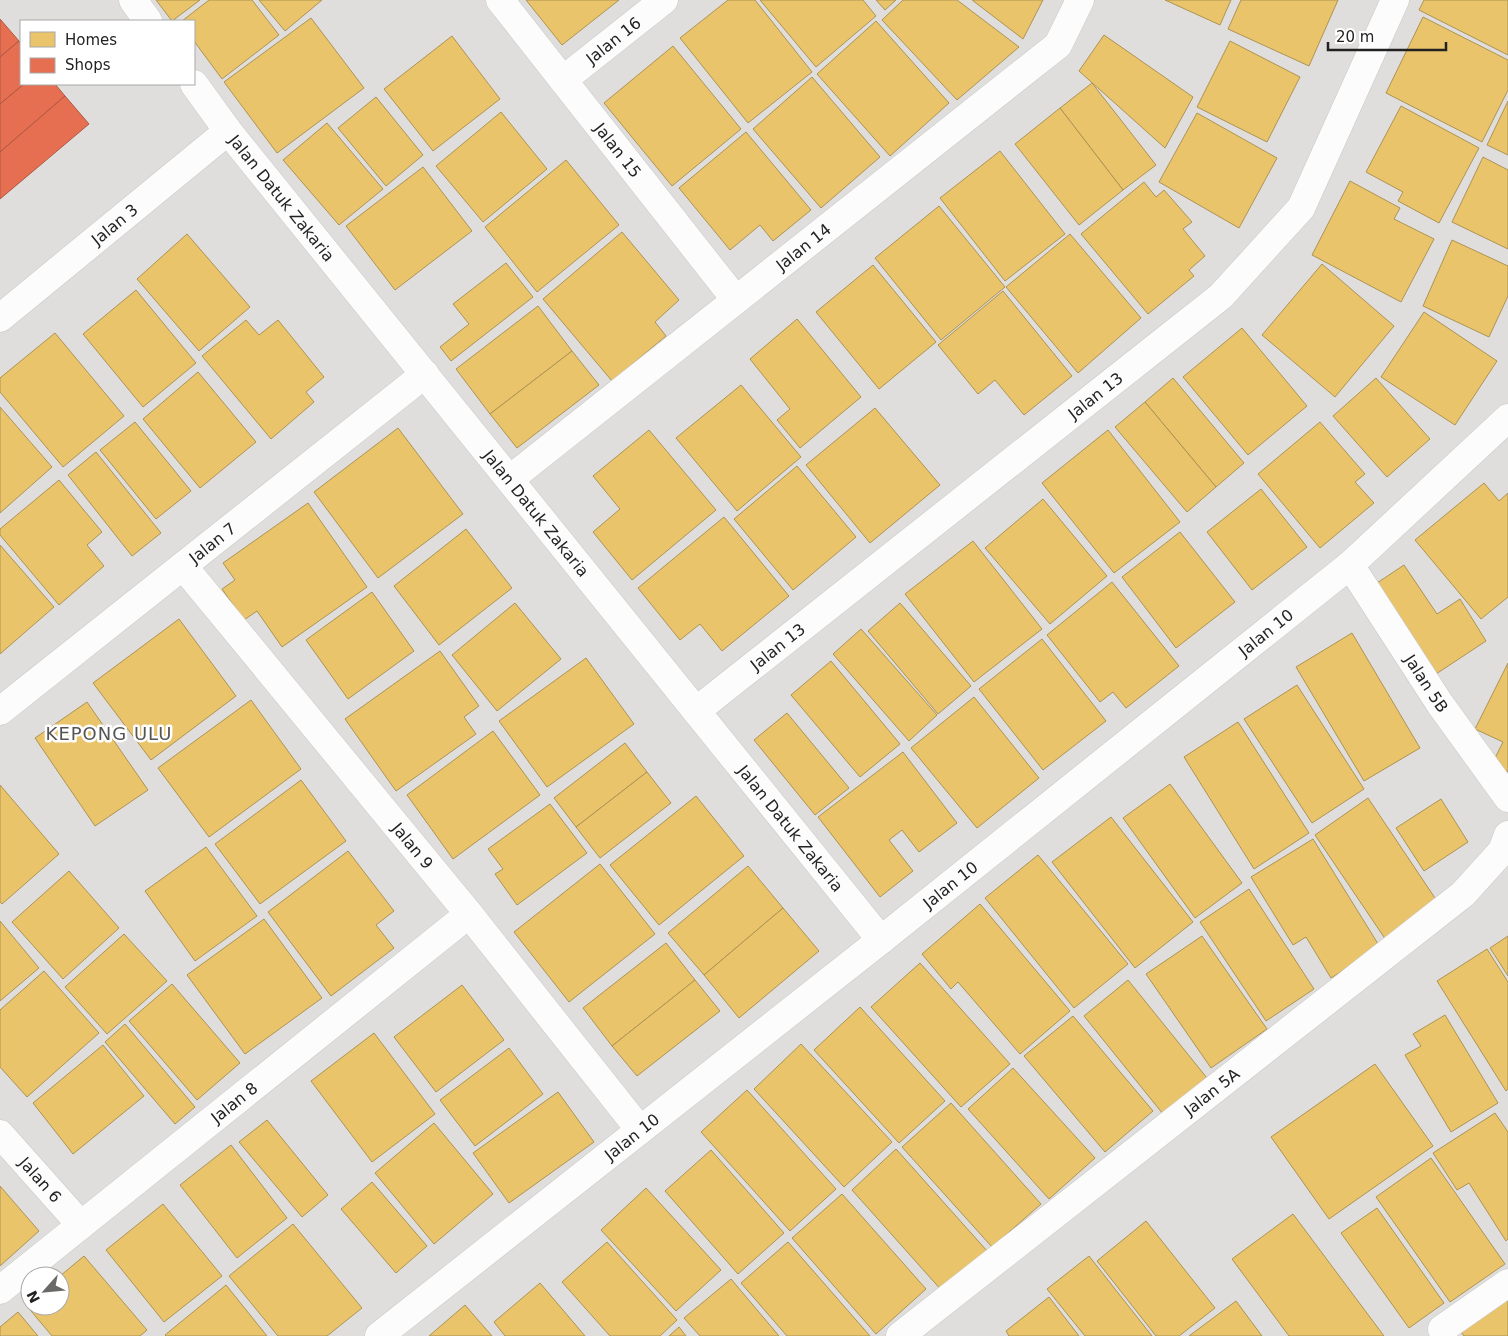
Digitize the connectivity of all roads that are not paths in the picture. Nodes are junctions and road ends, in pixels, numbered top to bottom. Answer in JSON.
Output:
{"nodes":[{"id":1,"x":133,"y":0,"type":"edge"},
{"id":2,"x":500,"y":0,"type":"edge"},
{"id":3,"x":664,"y":0,"type":"edge"},
{"id":4,"x":1080,"y":0,"type":"edge"},
{"id":5,"x":1395,"y":0,"type":"edge"},
{"id":6,"x":147,"y":20,"type":"edge"},
{"id":7,"x":563,"y":80,"type":"junction"},
{"id":8,"x":195,"y":85,"type":"edge"},
{"id":9,"x":228,"y":131,"type":"junction"},
{"id":10,"x":736,"y":300,"type":"junction"},
{"id":11,"x":0,"y":318,"type":"edge"},
{"id":12,"x":425,"y":374,"type":"junction"},
{"id":13,"x":1508,"y":418,"type":"edge"},
{"id":14,"x":510,"y":479,"type":"junction"},
{"id":15,"x":183,"y":566,"type":"junction"},
{"id":16,"x":1350,"y":566,"type":"junction"},
{"id":17,"x":0,"y":711,"type":"edge"},
{"id":18,"x":696,"y":711,"type":"junction"},
{"id":19,"x":1508,"y":798,"type":"edge"},
{"id":20,"x":1508,"y":834,"type":"edge"},
{"id":21,"x":469,"y":914,"type":"junction"},
{"id":22,"x":881,"y":940,"type":"junction"},
{"id":23,"x":640,"y":1130,"type":"junction"},
{"id":24,"x":0,"y":1134,"type":"edge"},
{"id":25,"x":81,"y":1225,"type":"junction"},
{"id":26,"x":1508,"y":1283,"type":"edge"},
{"id":27,"x":0,"y":1290,"type":"edge"},
{"id":28,"x":1442,"y":1329,"type":"dead end"},
{"id":29,"x":378,"y":1336,"type":"edge"},
{"id":30,"x":900,"y":1336,"type":"edge"}],
"edges":[{"from":1,"to":6,"type":"street"},
{"from":2,"to":7,"type":"street","name":"Jalan 15"},
{"from":3,"to":7,"type":"street","name":"Jalan 16"},
{"from":4,"to":10,"type":"street","name":"Jalan 14"},
{"from":5,"to":18,"type":"street","name":"Jalan 13"},
{"from":7,"to":10,"type":"street","name":"Jalan 15"},
{"from":8,"to":9,"type":"street","name":"Jalan Datuk Zakaria"},
{"from":9,"to":11,"type":"street","name":"Jalan 3"},
{"from":9,"to":12,"type":"street","name":"Jalan Datuk Zakaria"},
{"from":10,"to":14,"type":"street","name":"Jalan 14"},
{"from":12,"to":14,"type":"street","name":"Jalan Datuk Zakaria"},
{"from":12,"to":15,"type":"street","name":"Jalan 7"},
{"from":13,"to":16,"type":"street","name":"Jalan 10"},
{"from":14,"to":18,"type":"street","name":"Jalan Datuk Zakaria"},
{"from":15,"to":17,"type":"street","name":"Jalan 7"},
{"from":15,"to":21,"type":"street","name":"Jalan 9"},
{"from":16,"to":19,"type":"street","name":"Jalan 5B"},
{"from":16,"to":22,"type":"street","name":"Jalan 10"},
{"from":18,"to":22,"type":"street","name":"Jalan Datuk Zakaria"},
{"from":20,"to":30,"type":"street","name":"Jalan 5A"},
{"from":21,"to":23,"type":"street","name":"Jalan 9"},
{"from":21,"to":25,"type":"street","name":"Jalan 8"},
{"from":22,"to":23,"type":"street","name":"Jalan 10"},
{"from":23,"to":29,"type":"street","name":"Jalan 10"},
{"from":24,"to":25,"type":"street","name":"Jalan 6"},
{"from":25,"to":27,"type":"street","name":"Jalan 8"},
{"from":26,"to":28,"type":"street"}]}
